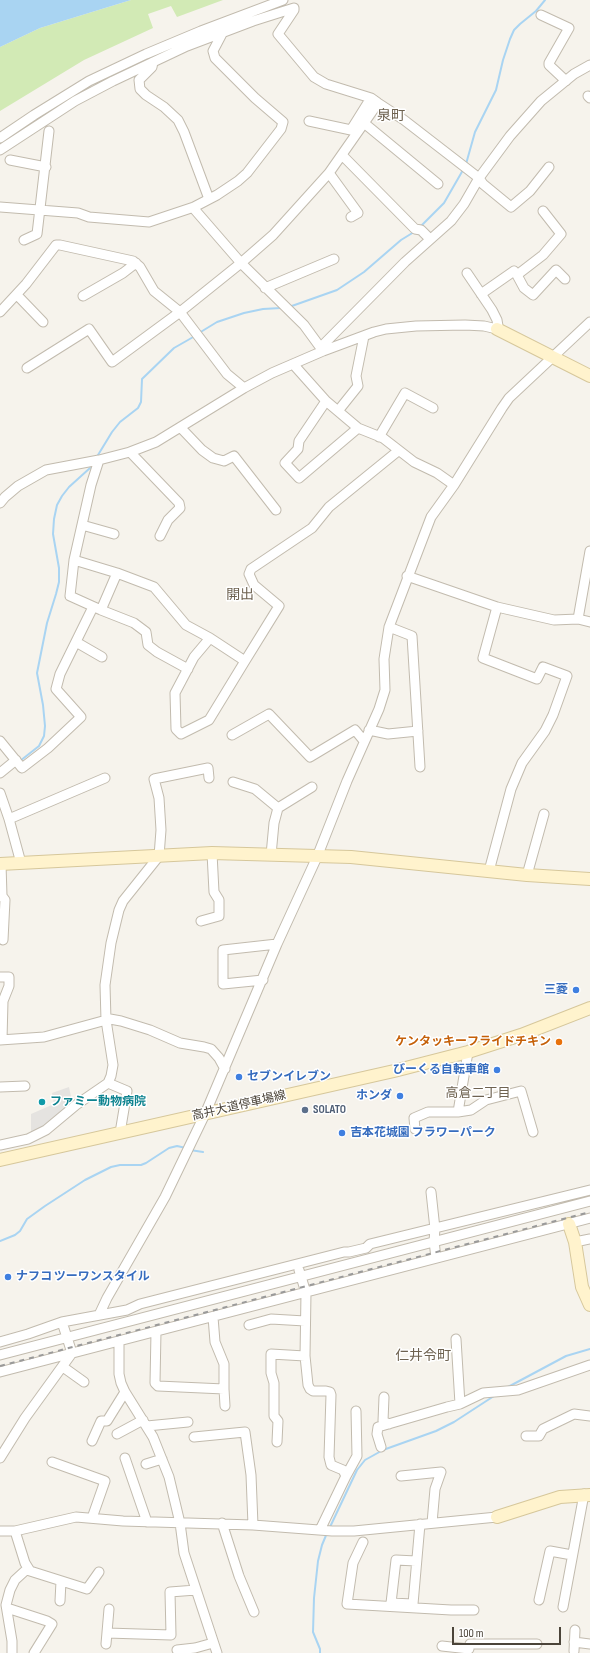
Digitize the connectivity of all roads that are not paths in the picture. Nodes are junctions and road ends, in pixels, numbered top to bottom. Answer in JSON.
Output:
{"nodes":[{"id":1,"x":283,"y":0,"type":"edge"},
{"id":2,"x":541,"y":15,"type":"dead end"},
{"id":3,"x":223,"y":32,"type":"junction"},
{"id":4,"x":153,"y":62,"type":"junction"},
{"id":5,"x":590,"y":65,"type":"edge"},
{"id":6,"x":566,"y":81,"type":"junction"},
{"id":7,"x":375,"y":101,"type":"junction"},
{"id":8,"x":309,"y":121,"type":"dead end"},
{"id":9,"x":364,"y":123,"type":"junction"},
{"id":10,"x":49,"y":131,"type":"dead end"},
{"id":11,"x":0,"y":138,"type":"edge"},
{"id":12,"x":0,"y":150,"type":"edge"},
{"id":13,"x":342,"y":155,"type":"junction"},
{"id":14,"x":10,"y":160,"type":"dead end"},
{"id":15,"x":46,"y":167,"type":"junction"},
{"id":16,"x":549,"y":167,"type":"dead end"},
{"id":17,"x":329,"y":173,"type":"junction"},
{"id":18,"x":479,"y":178,"type":"junction"},
{"id":19,"x":438,"y":184,"type":"dead end"},
{"id":20,"x":209,"y":199,"type":"junction"},
{"id":21,"x":0,"y":207,"type":"edge"},
{"id":22,"x":194,"y":207,"type":"junction"},
{"id":23,"x":41,"y":211,"type":"junction"},
{"id":24,"x":543,"y":211,"type":"dead end"},
{"id":25,"x":351,"y":218,"type":"dead end"},
{"id":26,"x":430,"y":239,"type":"junction"},
{"id":27,"x":24,"y":240,"type":"dead end"},
{"id":28,"x":334,"y":259,"type":"dead end"},
{"id":29,"x":136,"y":263,"type":"junction"},
{"id":30,"x":241,"y":263,"type":"junction"},
{"id":31,"x":467,"y":274,"type":"dead end"},
{"id":32,"x":517,"y":275,"type":"junction"},
{"id":33,"x":565,"y":279,"type":"dead end"},
{"id":34,"x":265,"y":288,"type":"junction"},
{"id":35,"x":481,"y":294,"type":"junction"},
{"id":36,"x":17,"y":295,"type":"junction"},
{"id":37,"x":83,"y":296,"type":"dead end"},
{"id":38,"x":0,"y":312,"type":"edge"},
{"id":39,"x":180,"y":312,"type":"junction"},
{"id":40,"x":43,"y":322,"type":"dead end"},
{"id":41,"x":590,"y":322,"type":"edge"},
{"id":42,"x":497,"y":329,"type":"junction"},
{"id":43,"x":364,"y":336,"type":"junction"},
{"id":44,"x":322,"y":349,"type":"junction"},
{"id":45,"x":552,"y":357,"type":"junction"},
{"id":46,"x":293,"y":364,"type":"junction"},
{"id":47,"x":27,"y":368,"type":"dead end"},
{"id":48,"x":590,"y":376,"type":"edge"},
{"id":49,"x":244,"y":388,"type":"junction"},
{"id":50,"x":326,"y":401,"type":"junction"},
{"id":51,"x":434,"y":408,"type":"dead end"},
{"id":52,"x":338,"y":411,"type":"junction"},
{"id":53,"x":181,"y":428,"type":"junction"},
{"id":54,"x":358,"y":428,"type":"junction"},
{"id":55,"x":379,"y":437,"type":"junction"},
{"id":56,"x":398,"y":451,"type":"junction"},
{"id":57,"x":130,"y":452,"type":"junction"},
{"id":58,"x":99,"y":460,"type":"junction"},
{"id":59,"x":454,"y":485,"type":"junction"},
{"id":60,"x":0,"y":504,"type":"edge"},
{"id":61,"x":276,"y":510,"type":"dead end"},
{"id":62,"x":82,"y":525,"type":"junction"},
{"id":63,"x":114,"y":534,"type":"dead end"},
{"id":64,"x":160,"y":536,"type":"dead end"},
{"id":65,"x":590,"y":552,"type":"edge"},
{"id":66,"x":74,"y":560,"type":"junction"},
{"id":67,"x":117,"y":573,"type":"junction"},
{"id":68,"x":407,"y":576,"type":"junction"},
{"id":69,"x":497,"y":606,"type":"junction"},
{"id":70,"x":97,"y":608,"type":"junction"},
{"id":71,"x":578,"y":619,"type":"junction"},
{"id":72,"x":590,"y":622,"type":"edge"},
{"id":73,"x":389,"y":627,"type":"junction"},
{"id":74,"x":210,"y":638,"type":"junction"},
{"id":75,"x":76,"y":642,"type":"junction"},
{"id":76,"x":102,"y":657,"type":"dead end"},
{"id":77,"x":245,"y":661,"type":"junction"},
{"id":78,"x":188,"y":669,"type":"junction"},
{"id":79,"x":369,"y":730,"type":"junction"},
{"id":80,"x":418,"y":731,"type":"junction"},
{"id":81,"x":232,"y":735,"type":"dead end"},
{"id":82,"x":0,"y":740,"type":"edge"},
{"id":83,"x":364,"y":741,"type":"junction"},
{"id":84,"x":16,"y":760,"type":"junction"},
{"id":85,"x":420,"y":767,"type":"dead end"},
{"id":86,"x":0,"y":773,"type":"edge"},
{"id":87,"x":105,"y":778,"type":"dead end"},
{"id":88,"x":209,"y":778,"type":"dead end"},
{"id":89,"x":233,"y":782,"type":"dead end"},
{"id":90,"x":312,"y":786,"type":"dead end"},
{"id":91,"x":0,"y":793,"type":"edge"},
{"id":92,"x":278,"y":808,"type":"junction"},
{"id":93,"x":544,"y":814,"type":"dead end"},
{"id":94,"x":9,"y":819,"type":"junction"},
{"id":95,"x":212,"y":853,"type":"junction"},
{"id":96,"x":271,"y":854,"type":"junction"},
{"id":97,"x":159,"y":856,"type":"junction"},
{"id":98,"x":317,"y":857,"type":"junction"},
{"id":99,"x":21,"y":863,"type":"junction"},
{"id":100,"x":0,"y":864,"type":"edge"},
{"id":101,"x":489,"y":871,"type":"junction"},
{"id":102,"x":527,"y":875,"type":"junction"},
{"id":103,"x":590,"y":879,"type":"edge"},
{"id":104,"x":201,"y":921,"type":"dead end"},
{"id":105,"x":3,"y":940,"type":"dead end"},
{"id":106,"x":278,"y":944,"type":"junction"},
{"id":107,"x":0,"y":977,"type":"edge"},
{"id":108,"x":263,"y":980,"type":"junction"},
{"id":109,"x":2,"y":995,"type":"edge"},
{"id":110,"x":590,"y":1008,"type":"edge"},
{"id":111,"x":106,"y":1020,"type":"junction"},
{"id":112,"x":1,"y":1040,"type":"edge"},
{"id":113,"x":468,"y":1052,"type":"junction"},
{"id":114,"x":225,"y":1068,"type":"junction"},
{"id":115,"x":108,"y":1083,"type":"junction"},
{"id":116,"x":25,"y":1086,"type":"dead end"},
{"id":117,"x":0,"y":1088,"type":"edge"},
{"id":118,"x":458,"y":1112,"type":"junction"},
{"id":119,"x":205,"y":1114,"type":"junction"},
{"id":120,"x":415,"y":1129,"type":"dead end"},
{"id":121,"x":533,"y":1132,"type":"dead end"},
{"id":122,"x":120,"y":1133,"type":"junction"},
{"id":123,"x":32,"y":1137,"type":"junction"},
{"id":124,"x":0,"y":1145,"type":"edge"},
{"id":125,"x":37,"y":1152,"type":"junction"},
{"id":126,"x":0,"y":1160,"type":"edge"},
{"id":127,"x":590,"y":1190,"type":"edge"},
{"id":128,"x":431,"y":1192,"type":"dead end"},
{"id":129,"x":590,"y":1201,"type":"edge"},
{"id":130,"x":590,"y":1218,"type":"edge"},
{"id":131,"x":569,"y":1224,"type":"junction"},
{"id":132,"x":435,"y":1229,"type":"junction"},
{"id":133,"x":590,"y":1238,"type":"edge"},
{"id":134,"x":434,"y":1241,"type":"junction"},
{"id":135,"x":575,"y":1242,"type":"junction"},
{"id":136,"x":436,"y":1258,"type":"junction"},
{"id":137,"x":297,"y":1264,"type":"junction"},
{"id":138,"x":301,"y":1276,"type":"junction"},
{"id":139,"x":585,"y":1277,"type":"edge"},
{"id":140,"x":306,"y":1293,"type":"junction"},
{"id":141,"x":590,"y":1305,"type":"edge"},
{"id":142,"x":99,"y":1315,"type":"junction"},
{"id":143,"x":213,"y":1317,"type":"junction"},
{"id":144,"x":304,"y":1321,"type":"junction"},
{"id":145,"x":62,"y":1322,"type":"junction"},
{"id":146,"x":249,"y":1325,"type":"dead end"},
{"id":147,"x":156,"y":1332,"type":"junction"},
{"id":148,"x":67,"y":1337,"type":"junction"},
{"id":149,"x":456,"y":1339,"type":"dead end"},
{"id":150,"x":0,"y":1342,"type":"edge"},
{"id":151,"x":119,"y":1342,"type":"junction"},
{"id":152,"x":72,"y":1353,"type":"junction"},
{"id":153,"x":0,"y":1355,"type":"edge"},
{"id":154,"x":305,"y":1356,"type":"junction"},
{"id":155,"x":590,"y":1365,"type":"edge"},
{"id":156,"x":63,"y":1367,"type":"junction"},
{"id":157,"x":0,"y":1372,"type":"edge"},
{"id":158,"x":84,"y":1382,"type":"dead end"},
{"id":159,"x":224,"y":1389,"type":"junction"},
{"id":160,"x":125,"y":1392,"type":"junction"},
{"id":161,"x":384,"y":1397,"type":"dead end"},
{"id":162,"x":460,"y":1404,"type":"junction"},
{"id":163,"x":225,"y":1406,"type":"dead end"},
{"id":164,"x":356,"y":1411,"type":"dead end"},
{"id":165,"x":590,"y":1416,"type":"edge"},
{"id":166,"x":188,"y":1422,"type":"dead end"},
{"id":167,"x":145,"y":1423,"type":"junction"},
{"id":168,"x":389,"y":1424,"type":"junction"},
{"id":169,"x":118,"y":1434,"type":"dead end"},
{"id":170,"x":526,"y":1436,"type":"dead end"},
{"id":171,"x":194,"y":1437,"type":"dead end"},
{"id":172,"x":92,"y":1441,"type":"dead end"},
{"id":173,"x":277,"y":1442,"type":"dead end"},
{"id":174,"x":381,"y":1447,"type":"dead end"},
{"id":175,"x":0,"y":1458,"type":"edge"},
{"id":176,"x":124,"y":1458,"type":"dead end"},
{"id":177,"x":162,"y":1459,"type":"junction"},
{"id":178,"x":52,"y":1462,"type":"dead end"},
{"id":179,"x":146,"y":1464,"type":"dead end"},
{"id":180,"x":346,"y":1476,"type":"junction"},
{"id":181,"x":401,"y":1476,"type":"dead end"},
{"id":182,"x":587,"y":1494,"type":"edge"},
{"id":183,"x":497,"y":1517,"type":"joint"},
{"id":184,"x":92,"y":1518,"type":"junction"},
{"id":185,"x":147,"y":1522,"type":"junction"},
{"id":186,"x":180,"y":1523,"type":"junction"},
{"id":187,"x":222,"y":1523,"type":"junction"},
{"id":188,"x":432,"y":1523,"type":"junction"},
{"id":189,"x":420,"y":1524,"type":"junction"},
{"id":190,"x":253,"y":1525,"type":"junction"},
{"id":191,"x":0,"y":1531,"type":"edge"},
{"id":192,"x":15,"y":1531,"type":"junction"},
{"id":193,"x":326,"y":1531,"type":"junction"},
{"id":194,"x":363,"y":1542,"type":"dead end"},
{"id":195,"x":572,"y":1554,"type":"junction"},
{"id":196,"x":416,"y":1561,"type":"junction"},
{"id":197,"x":27,"y":1569,"type":"junction"},
{"id":198,"x":99,"y":1572,"type":"dead end"},
{"id":199,"x":61,"y":1581,"type":"junction"},
{"id":200,"x":196,"y":1590,"type":"junction"},
{"id":201,"x":539,"y":1600,"type":"dead end"},
{"id":202,"x":60,"y":1601,"type":"dead end"},
{"id":203,"x":563,"y":1607,"type":"dead end"},
{"id":204,"x":7,"y":1608,"type":"junction"},
{"id":205,"x":109,"y":1609,"type":"dead end"},
{"id":206,"x":474,"y":1610,"type":"dead end"},
{"id":207,"x":254,"y":1612,"type":"dead end"},
{"id":208,"x":575,"y":1630,"type":"dead end"},
{"id":209,"x":107,"y":1633,"type":"junction"},
{"id":210,"x":213,"y":1642,"type":"junction"},
{"id":211,"x":106,"y":1644,"type":"dead end"},
{"id":212,"x":537,"y":1644,"type":"dead end"},
{"id":213,"x":590,"y":1644,"type":"edge"},
{"id":214,"x":442,"y":1646,"type":"dead end"},
{"id":215,"x":177,"y":1650,"type":"dead end"},
{"id":216,"x":12,"y":1653,"type":"edge"},
{"id":217,"x":34,"y":1653,"type":"edge"},
{"id":218,"x":217,"y":1653,"type":"edge"}],
"edges":[{"from":1,"to":11,"type":"street"},
{"from":2,"to":6,"type":"street"},
{"from":3,"to":4,"type":"street"},
{"from":3,"to":7,"type":"street"},
{"from":3,"to":20,"type":"street"},
{"from":4,"to":12,"type":"street"},
{"from":4,"to":20,"type":"street"},
{"from":5,"to":6,"type":"street"},
{"from":6,"to":18,"type":"street"},
{"from":7,"to":8,"type":"street"},
{"from":7,"to":9,"type":"street"},
{"from":7,"to":18,"type":"street"},
{"from":9,"to":13,"type":"street"},
{"from":9,"to":19,"type":"street"},
{"from":10,"to":15,"type":"street"},
{"from":13,"to":17,"type":"street"},
{"from":13,"to":26,"type":"street"},
{"from":14,"to":15,"type":"street"},
{"from":15,"to":23,"type":"street"},
{"from":16,"to":18,"type":"street"},
{"from":17,"to":25,"type":"street"},
{"from":17,"to":30,"type":"street"},
{"from":18,"to":26,"type":"street"},
{"from":20,"to":22,"type":"street"},
{"from":21,"to":23,"type":"street"},
{"from":22,"to":23,"type":"street"},
{"from":22,"to":30,"type":"street"},
{"from":23,"to":27,"type":"street"},
{"from":24,"to":32,"type":"street"},
{"from":26,"to":44,"type":"street"},
{"from":28,"to":34,"type":"street"},
{"from":29,"to":36,"type":"street"},
{"from":29,"to":37,"type":"street"},
{"from":29,"to":39,"type":"street"},
{"from":30,"to":34,"type":"street"},
{"from":30,"to":39,"type":"street"},
{"from":31,"to":35,"type":"street"},
{"from":32,"to":33,"type":"street"},
{"from":32,"to":35,"type":"street"},
{"from":34,"to":44,"type":"street"},
{"from":35,"to":42,"type":"street"},
{"from":36,"to":38,"type":"street"},
{"from":36,"to":40,"type":"street"},
{"from":39,"to":47,"type":"street"},
{"from":39,"to":49,"type":"street"},
{"from":41,"to":45,"type":"street"},
{"from":42,"to":43,"type":"street"},
{"from":42,"to":45,"type":"street"},
{"from":43,"to":44,"type":"street"},
{"from":43,"to":52,"type":"street"},
{"from":44,"to":46,"type":"street"},
{"from":45,"to":48,"type":"street"},
{"from":45,"to":59,"type":"street"},
{"from":46,"to":49,"type":"street"},
{"from":46,"to":50,"type":"street"},
{"from":49,"to":53,"type":"street"},
{"from":50,"to":52,"type":"street"},
{"from":50,"to":54,"type":"street"},
{"from":51,"to":55,"type":"street"},
{"from":52,"to":54,"type":"street"},
{"from":53,"to":57,"type":"street"},
{"from":53,"to":61,"type":"street"},
{"from":54,"to":55,"type":"street"},
{"from":55,"to":56,"type":"street"},
{"from":56,"to":59,"type":"street"},
{"from":56,"to":77,"type":"street"},
{"from":57,"to":58,"type":"street"},
{"from":57,"to":64,"type":"street"},
{"from":58,"to":60,"type":"street"},
{"from":58,"to":62,"type":"street"},
{"from":59,"to":68,"type":"street"},
{"from":62,"to":63,"type":"street"},
{"from":62,"to":66,"type":"street"},
{"from":65,"to":71,"type":"street"},
{"from":66,"to":67,"type":"street"},
{"from":66,"to":70,"type":"street"},
{"from":67,"to":70,"type":"street"},
{"from":67,"to":74,"type":"street"},
{"from":68,"to":69,"type":"street"},
{"from":68,"to":73,"type":"street"},
{"from":69,"to":71,"type":"street"},
{"from":69,"to":101,"type":"street"},
{"from":70,"to":75,"type":"street"},
{"from":70,"to":78,"type":"street"},
{"from":71,"to":72,"type":"street"},
{"from":73,"to":79,"type":"street"},
{"from":73,"to":80,"type":"street"},
{"from":74,"to":77,"type":"street"},
{"from":74,"to":78,"type":"street"},
{"from":75,"to":76,"type":"street"},
{"from":75,"to":84,"type":"street"},
{"from":77,"to":78,"type":"street"},
{"from":79,"to":80,"type":"street"},
{"from":79,"to":83,"type":"street"},
{"from":80,"to":85,"type":"street"},
{"from":81,"to":83,"type":"street"},
{"from":82,"to":84,"type":"street"},
{"from":83,"to":98,"type":"street"},
{"from":84,"to":86,"type":"street"},
{"from":87,"to":94,"type":"street"},
{"from":88,"to":97,"type":"street"},
{"from":89,"to":92,"type":"street"},
{"from":90,"to":92,"type":"street"},
{"from":91,"to":94,"type":"street"},
{"from":92,"to":96,"type":"street"},
{"from":93,"to":102,"type":"street"},
{"from":94,"to":99,"type":"street"},
{"from":95,"to":96,"type":"street"},
{"from":95,"to":97,"type":"street"},
{"from":95,"to":104,"type":"street"},
{"from":96,"to":98,"type":"street"},
{"from":97,"to":99,"type":"street"},
{"from":97,"to":111,"type":"street"},
{"from":98,"to":101,"type":"street"},
{"from":98,"to":106,"type":"street"},
{"from":99,"to":100,"type":"street"},
{"from":100,"to":105,"type":"street"},
{"from":101,"to":102,"type":"street"},
{"from":102,"to":103,"type":"street"},
{"from":106,"to":108,"type":"street"},
{"from":106,"to":108,"type":"street"},
{"from":107,"to":109,"type":"street"},
{"from":108,"to":114,"type":"street"},
{"from":109,"to":112,"type":"street"},
{"from":110,"to":113,"type":"street","name":"高井大道停車場線"},
{"from":111,"to":112,"type":"street"},
{"from":111,"to":114,"type":"street"},
{"from":111,"to":115,"type":"street"},
{"from":113,"to":118,"type":"street"},
{"from":113,"to":119,"type":"street","name":"高井大道停車場線"},
{"from":114,"to":119,"type":"street"},
{"from":115,"to":122,"type":"street"},
{"from":115,"to":123,"type":"street"},
{"from":116,"to":117,"type":"street"},
{"from":118,"to":120,"type":"street"},
{"from":118,"to":121,"type":"street"},
{"from":119,"to":122,"type":"street","name":"高井大道停車場線"},
{"from":119,"to":142,"type":"street"},
{"from":122,"to":125,"type":"street","name":"高井大道停車場線"},
{"from":123,"to":124,"type":"street"},
{"from":123,"to":125,"type":"street"},
{"from":125,"to":126,"type":"street","name":"高井大道停車場線"},
{"from":127,"to":132,"type":"street"},
{"from":128,"to":132,"type":"street"},
{"from":129,"to":134,"type":"street"},
{"from":130,"to":131,"type":"street"},
{"from":131,"to":135,"type":"street"},
{"from":131,"to":136,"type":"street"},
{"from":132,"to":134,"type":"street"},
{"from":132,"to":137,"type":"street"},
{"from":133,"to":135,"type":"street"},
{"from":134,"to":136,"type":"street"},
{"from":134,"to":138,"type":"street"},
{"from":135,"to":139,"type":"street"},
{"from":136,"to":140,"type":"street"},
{"from":137,"to":138,"type":"street"},
{"from":137,"to":142,"type":"street"},
{"from":138,"to":140,"type":"street"},
{"from":138,"to":148,"type":"street"},
{"from":139,"to":141,"type":"street"},
{"from":140,"to":143,"type":"street"},
{"from":140,"to":144,"type":"street"},
{"from":142,"to":145,"type":"street"},
{"from":143,"to":147,"type":"street"},
{"from":143,"to":159,"type":"street"},
{"from":144,"to":146,"type":"street"},
{"from":144,"to":154,"type":"street"},
{"from":145,"to":148,"type":"street"},
{"from":145,"to":150,"type":"street"},
{"from":147,"to":151,"type":"street"},
{"from":147,"to":159,"type":"street"},
{"from":148,"to":152,"type":"street"},
{"from":148,"to":153,"type":"street"},
{"from":149,"to":162,"type":"street"},
{"from":151,"to":152,"type":"street"},
{"from":151,"to":160,"type":"street"},
{"from":152,"to":156,"type":"street"},
{"from":152,"to":157,"type":"street"},
{"from":154,"to":173,"type":"street"},
{"from":154,"to":180,"type":"street"},
{"from":155,"to":162,"type":"street"},
{"from":156,"to":158,"type":"street"},
{"from":156,"to":175,"type":"street"},
{"from":159,"to":163,"type":"street"},
{"from":160,"to":167,"type":"street"},
{"from":160,"to":172,"type":"street"},
{"from":161,"to":168,"type":"street"},
{"from":162,"to":168,"type":"street"},
{"from":164,"to":180,"type":"street"},
{"from":165,"to":170,"type":"street"},
{"from":166,"to":167,"type":"street"},
{"from":167,"to":169,"type":"street"},
{"from":167,"to":177,"type":"street"},
{"from":168,"to":174,"type":"street"},
{"from":171,"to":190,"type":"street"},
{"from":176,"to":185,"type":"street"},
{"from":177,"to":179,"type":"street"},
{"from":177,"to":186,"type":"street"},
{"from":178,"to":184,"type":"street"},
{"from":180,"to":193,"type":"street"},
{"from":181,"to":188,"type":"street"},
{"from":182,"to":183,"type":"street"},
{"from":182,"to":195,"type":"street"},
{"from":183,"to":188,"type":"street"},
{"from":184,"to":185,"type":"street"},
{"from":184,"to":192,"type":"street"},
{"from":185,"to":186,"type":"street"},
{"from":186,"to":187,"type":"street"},
{"from":186,"to":200,"type":"street"},
{"from":187,"to":190,"type":"street"},
{"from":187,"to":207,"type":"street"},
{"from":188,"to":189,"type":"street"},
{"from":189,"to":193,"type":"street"},
{"from":189,"to":196,"type":"street"},
{"from":190,"to":193,"type":"street"},
{"from":191,"to":192,"type":"street"},
{"from":192,"to":197,"type":"street"},
{"from":194,"to":206,"type":"street"},
{"from":195,"to":201,"type":"street"},
{"from":195,"to":203,"type":"street"},
{"from":196,"to":196,"type":"street"},
{"from":197,"to":199,"type":"street"},
{"from":197,"to":204,"type":"street"},
{"from":198,"to":199,"type":"street"},
{"from":199,"to":202,"type":"street"},
{"from":200,"to":209,"type":"street"},
{"from":200,"to":210,"type":"street"},
{"from":204,"to":216,"type":"street"},
{"from":204,"to":217,"type":"street"},
{"from":205,"to":209,"type":"street"},
{"from":208,"to":213,"type":"street"},
{"from":209,"to":211,"type":"street"},
{"from":210,"to":215,"type":"street"},
{"from":210,"to":218,"type":"street"},
{"from":212,"to":214,"type":"street"}]}
